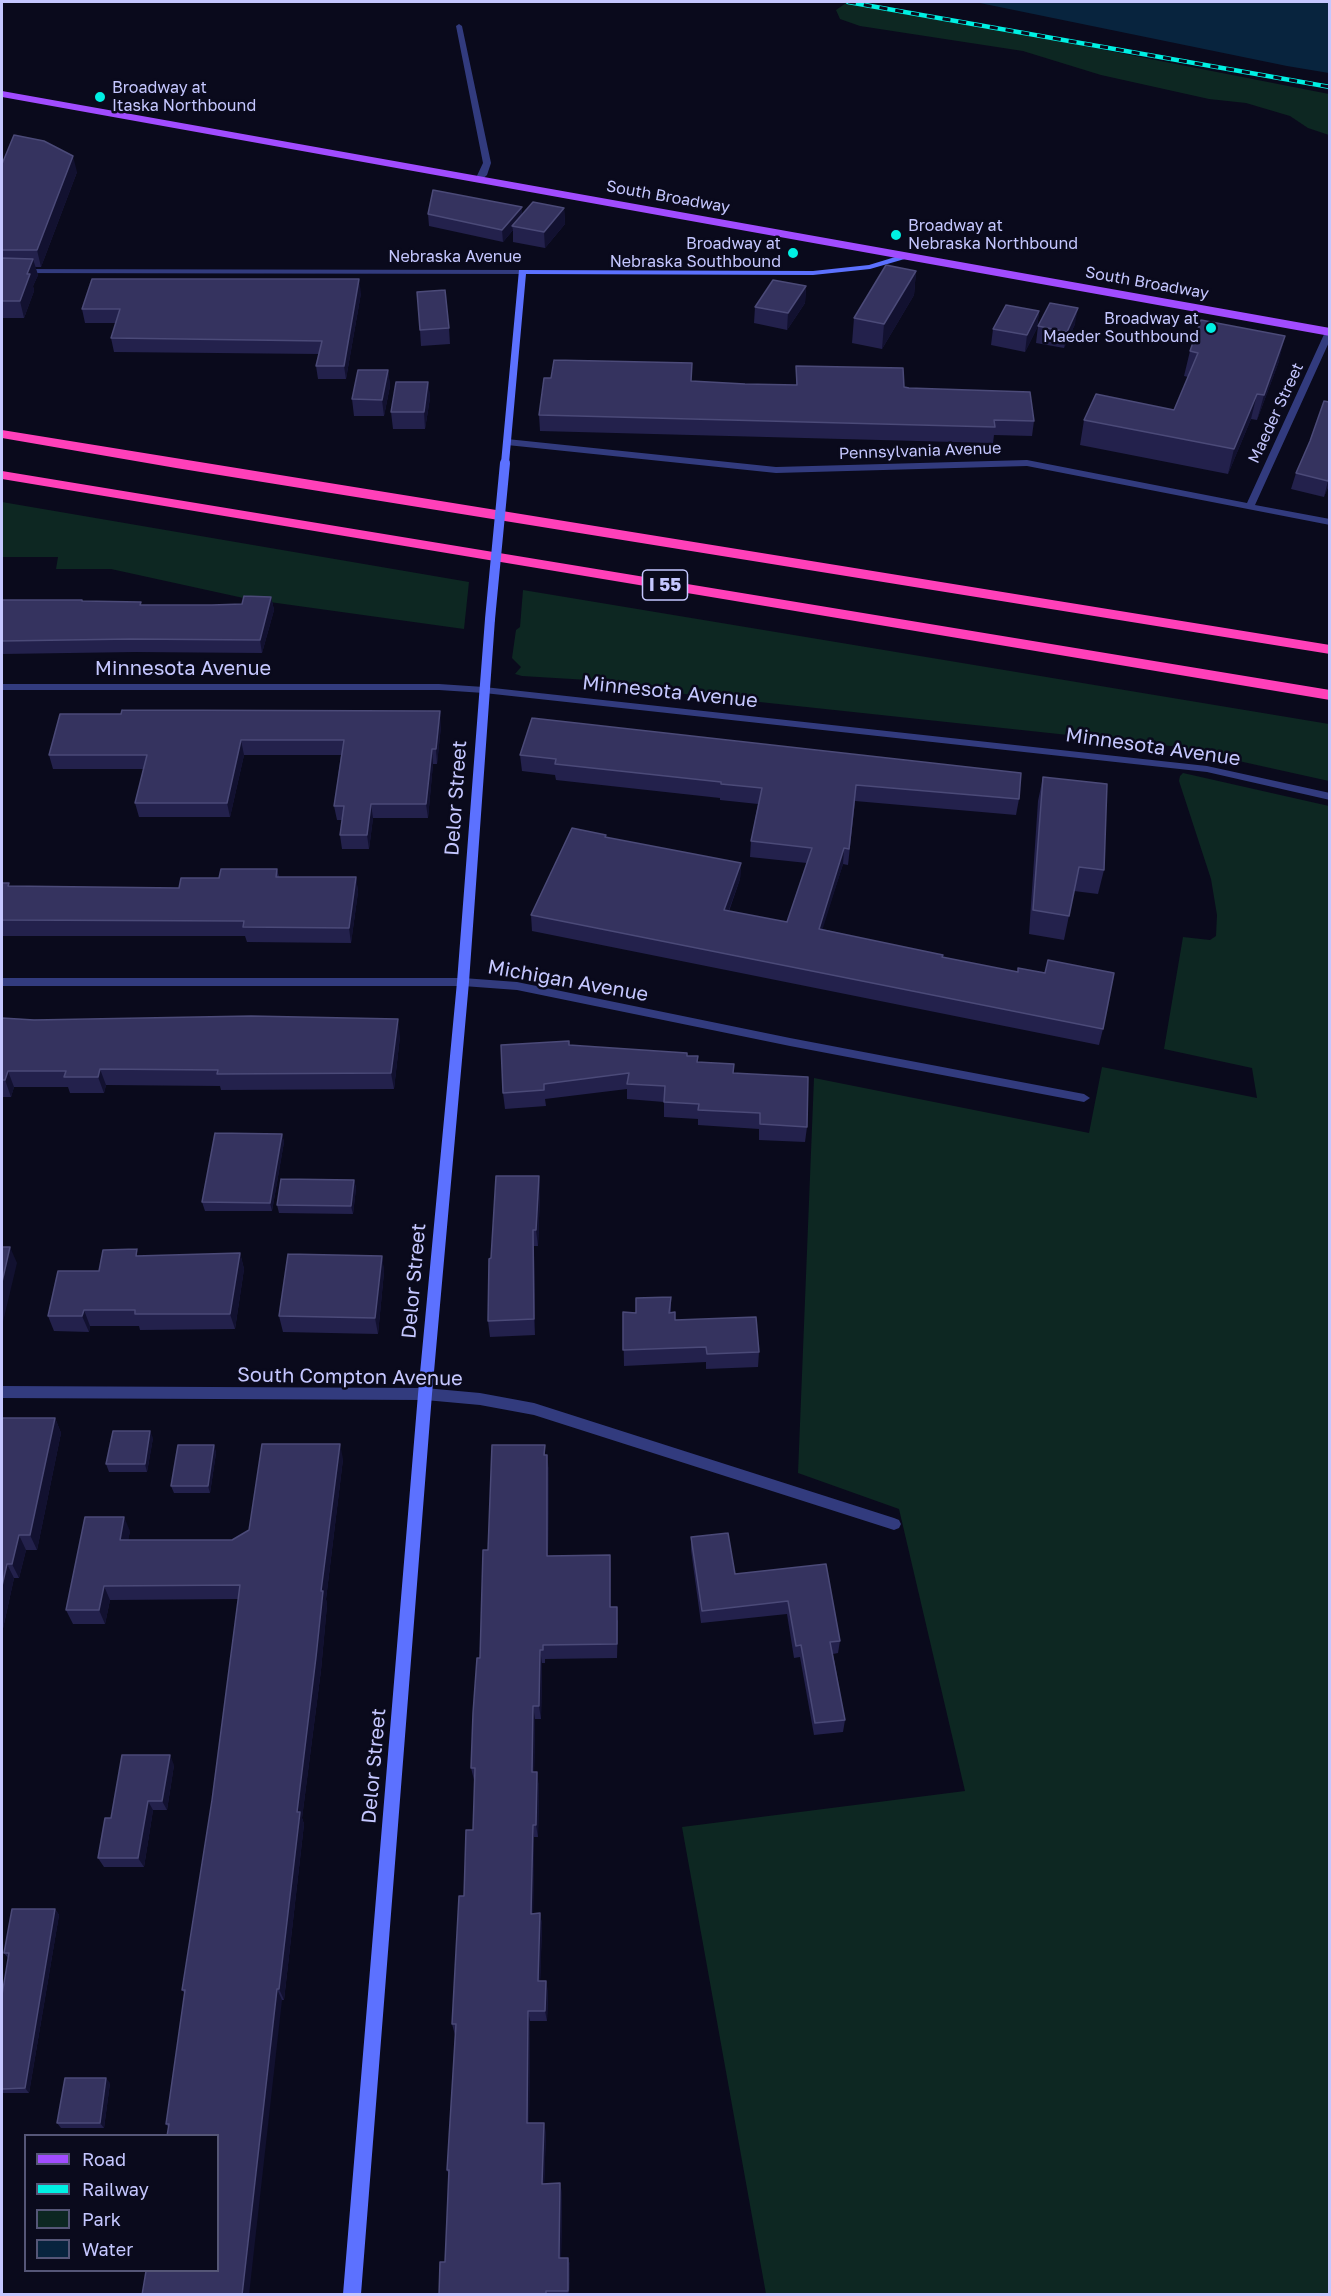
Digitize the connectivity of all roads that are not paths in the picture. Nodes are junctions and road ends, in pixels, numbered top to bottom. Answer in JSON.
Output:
{"nodes":[{"id":1,"x":459,"y":26,"type":"dead end"},
{"id":2,"x":2,"y":94,"type":"edge"},
{"id":3,"x":479,"y":180,"type":"junction"},
{"id":4,"x":905,"y":256,"type":"junction"},
{"id":5,"x":2,"y":271,"type":"edge"},
{"id":6,"x":522,"y":272,"type":"junction"},
{"id":7,"x":1329,"y":332,"type":"edge"},
{"id":8,"x":2,"y":434,"type":"edge"},
{"id":9,"x":507,"y":442,"type":"junction"},
{"id":10,"x":2,"y":475,"type":"edge"},
{"id":11,"x":1250,"y":506,"type":"junction"},
{"id":12,"x":1329,"y":522,"type":"edge"},
{"id":13,"x":1329,"y":650,"type":"edge"},
{"id":14,"x":2,"y":687,"type":"edge"},
{"id":15,"x":484,"y":690,"type":"junction"},
{"id":16,"x":1329,"y":695,"type":"edge"},
{"id":17,"x":1329,"y":797,"type":"edge"},
{"id":18,"x":2,"y":982,"type":"edge"},
{"id":19,"x":463,"y":982,"type":"junction"},
{"id":20,"x":1084,"y":1098,"type":"dead end"},
{"id":21,"x":2,"y":1392,"type":"edge"},
{"id":22,"x":425,"y":1394,"type":"junction"},
{"id":23,"x":894,"y":1524,"type":"dead end"},
{"id":24,"x":352,"y":2295,"type":"edge"}],
"edges":[{"from":1,"to":3,"type":"street"},
{"from":2,"to":3,"type":"main road","name":"South Broadway"},
{"from":3,"to":4,"type":"main road","name":"South Broadway"},
{"from":4,"to":6,"type":"street","name":"Nebraska Avenue"},
{"from":4,"to":7,"type":"main road","name":"South Broadway"},
{"from":5,"to":6,"type":"street","name":"Nebraska Avenue"},
{"from":6,"to":9,"type":"street","name":"Delor Street"},
{"from":7,"to":11,"type":"street","name":"Maeder Street"},
{"from":8,"to":13,"type":"highway","number":"I 55"},
{"from":9,"to":11,"type":"street","name":"Pennsylvania Avenue"},
{"from":9,"to":15,"type":"street","name":"Delor Street","bridge":true},
{"from":10,"to":16,"type":"highway","number":"I 55"},
{"from":11,"to":12,"type":"street","name":"Pennsylvania Avenue"},
{"from":14,"to":15,"type":"street","name":"Minnesota Avenue"},
{"from":15,"to":17,"type":"street","name":"Minnesota Avenue"},
{"from":15,"to":19,"type":"street","name":"Delor Street"},
{"from":18,"to":19,"type":"street","name":"Michigan Avenue"},
{"from":19,"to":20,"type":"street","name":"Michigan Avenue"},
{"from":19,"to":22,"type":"street","name":"Delor Street"},
{"from":21,"to":22,"type":"street","name":"South Compton Avenue"},
{"from":22,"to":23,"type":"street","name":"South Compton Avenue"},
{"from":22,"to":24,"type":"street","name":"Delor Street"}]}
